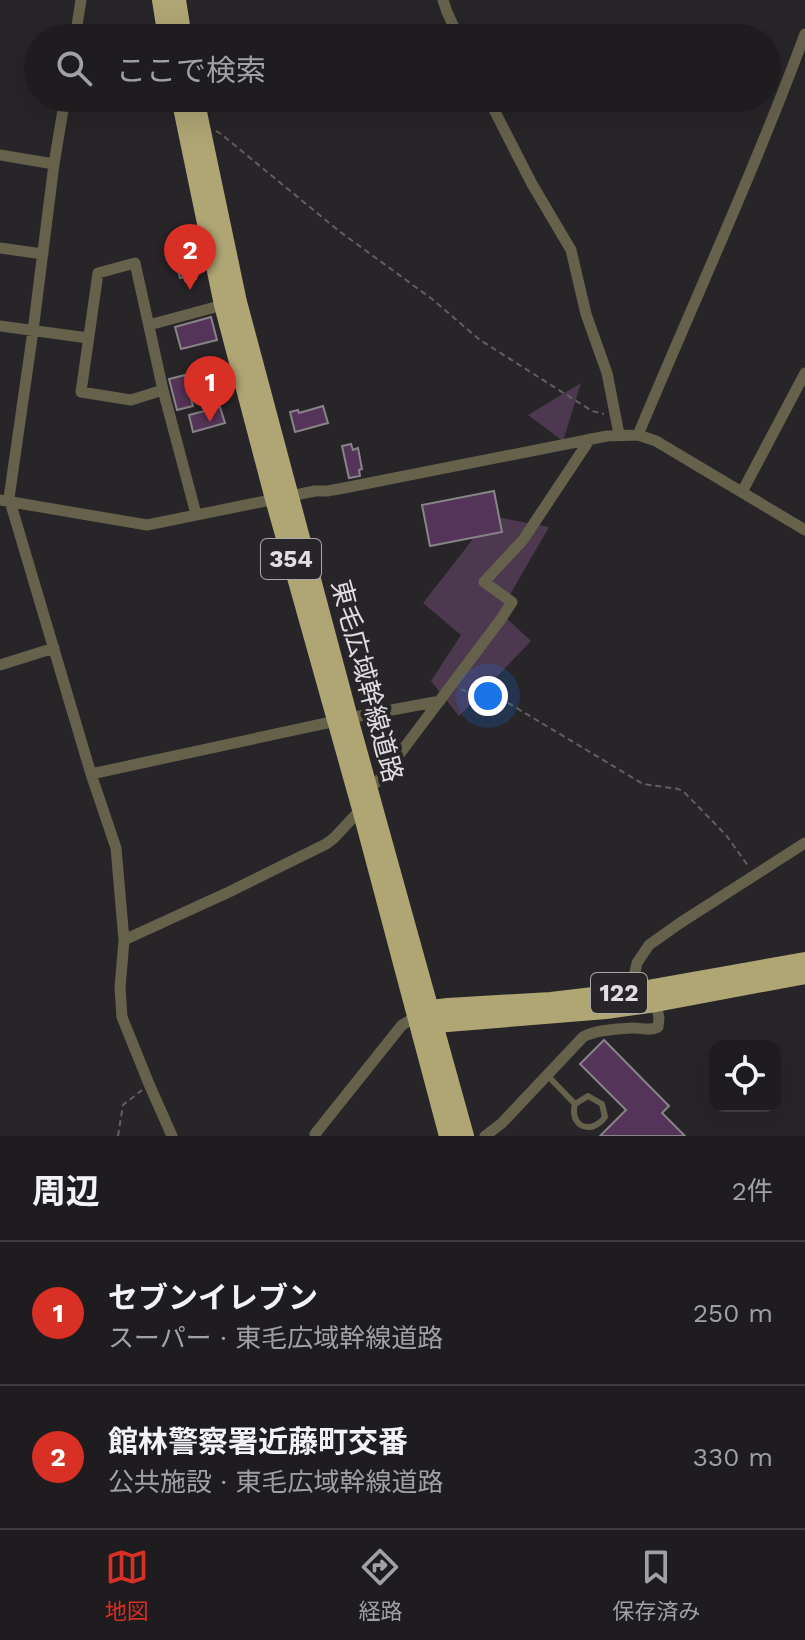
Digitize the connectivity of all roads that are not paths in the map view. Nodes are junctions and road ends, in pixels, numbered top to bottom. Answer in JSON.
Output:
{"nodes":[{"id":1,"x":161,"y":0,"type":"edge"},
{"id":2,"x":177,"y":0,"type":"edge"},
{"id":3,"x":443,"y":0,"type":"edge"},
{"id":4,"x":80,"y":1,"type":"edge"},
{"id":5,"x":77,"y":24,"type":"edge"},
{"id":6,"x":165,"y":24,"type":"edge"},
{"id":7,"x":181,"y":24,"type":"edge"},
{"id":8,"x":453,"y":24,"type":"edge"},
{"id":9,"x":805,"y":34,"type":"edge"},
{"id":10,"x":781,"y":98,"type":"edge"},
{"id":11,"x":63,"y":112,"type":"edge"},
{"id":12,"x":183,"y":112,"type":"edge"},
{"id":13,"x":198,"y":112,"type":"edge"},
{"id":14,"x":495,"y":112,"type":"edge"},
{"id":15,"x":776,"y":112,"type":"edge"},
{"id":16,"x":0,"y":155,"type":"edge"},
{"id":17,"x":54,"y":164,"type":"junction"},
{"id":18,"x":0,"y":248,"type":"edge"},
{"id":19,"x":43,"y":254,"type":"junction"},
{"id":20,"x":223,"y":305,"type":"junction"},
{"id":21,"x":149,"y":325,"type":"junction"},
{"id":22,"x":0,"y":326,"type":"edge"},
{"id":23,"x":33,"y":331,"type":"junction"},
{"id":24,"x":88,"y":338,"type":"junction"},
{"id":25,"x":805,"y":373,"type":"edge"},
{"id":26,"x":163,"y":390,"type":"junction"},
{"id":27,"x":619,"y":434,"type":"junction"},
{"id":28,"x":638,"y":435,"type":"junction"},
{"id":29,"x":590,"y":439,"type":"junction"},
{"id":30,"x":742,"y":492,"type":"junction"},
{"id":31,"x":282,"y":497,"type":"junction"},
{"id":32,"x":5,"y":501,"type":"edge"},
{"id":33,"x":196,"y":514,"type":"junction"},
{"id":34,"x":805,"y":530,"type":"edge"},
{"id":35,"x":54,"y":648,"type":"junction"},
{"id":36,"x":0,"y":665,"type":"edge"},
{"id":37,"x":440,"y":701,"type":"junction"},
{"id":38,"x":343,"y":719,"type":"junction"},
{"id":39,"x":91,"y":774,"type":"junction"},
{"id":40,"x":369,"y":789,"type":"junction"},
{"id":41,"x":361,"y":809,"type":"junction"},
{"id":42,"x":805,"y":843,"type":"edge"},
{"id":43,"x":124,"y":940,"type":"junction"},
{"id":44,"x":805,"y":961,"type":"edge"},
{"id":45,"x":805,"y":975,"type":"edge"},
{"id":46,"x":636,"y":991,"type":"junction"},
{"id":47,"x":656,"y":1003,"type":"junction"},
{"id":48,"x":428,"y":1017,"type":"junction"},
{"id":49,"x":547,"y":1075,"type":"junction"},
{"id":50,"x":575,"y":1104,"type":"junction"},
{"id":51,"x":502,"y":1123,"type":"junction"},
{"id":52,"x":172,"y":1136,"type":"edge"},
{"id":53,"x":316,"y":1136,"type":"edge"},
{"id":54,"x":448,"y":1136,"type":"edge"},
{"id":55,"x":465,"y":1136,"type":"edge"},
{"id":56,"x":485,"y":1136,"type":"edge"},
{"id":57,"x":505,"y":1136,"type":"edge"}],
"edges":[{"from":1,"to":6,"type":"highway"},
{"from":2,"to":7,"type":"highway"},
{"from":3,"to":8,"type":"street"},
{"from":4,"to":5,"type":"street"},
{"from":9,"to":10,"type":"street"},
{"from":11,"to":17,"type":"street"},
{"from":12,"to":20,"type":"highway","name":"東毛広域幹線道路","number":"354"},
{"from":13,"to":31,"type":"highway","name":"東毛広域幹線道路","number":"354"},
{"from":14,"to":27,"type":"street"},
{"from":15,"to":28,"type":"street"},
{"from":16,"to":17,"type":"street"},
{"from":17,"to":19,"type":"street"},
{"from":18,"to":19,"type":"street"},
{"from":19,"to":23,"type":"street"},
{"from":20,"to":21,"type":"street"},
{"from":20,"to":31,"type":"highway","name":"東毛広域幹線道路","number":"354"},
{"from":21,"to":24,"type":"street"},
{"from":21,"to":26,"type":"street"},
{"from":22,"to":23,"type":"street"},
{"from":23,"to":24,"type":"street"},
{"from":23,"to":32,"type":"street"},
{"from":24,"to":26,"type":"street"},
{"from":25,"to":30,"type":"street"},
{"from":26,"to":33,"type":"street"},
{"from":27,"to":28,"type":"street"},
{"from":27,"to":29,"type":"street"},
{"from":28,"to":30,"type":"street"},
{"from":29,"to":31,"type":"street"},
{"from":29,"to":37,"type":"street"},
{"from":30,"to":34,"type":"street"},
{"from":31,"to":33,"type":"street"},
{"from":31,"to":38,"type":"highway","name":"東毛広域幹線道路","number":"354"},
{"from":32,"to":33,"type":"street"},
{"from":32,"to":35,"type":"street"},
{"from":35,"to":36,"type":"street"},
{"from":35,"to":39,"type":"street"},
{"from":37,"to":38,"type":"street"},
{"from":37,"to":40,"type":"street"},
{"from":38,"to":39,"type":"street"},
{"from":38,"to":40,"type":"highway","name":"東毛広域幹線道路","number":"354"},
{"from":38,"to":41,"type":"highway","name":"東毛広域幹線道路","number":"354"},
{"from":39,"to":43,"type":"street"},
{"from":40,"to":48,"type":"highway","name":"東毛広域幹線道路","number":"354"},
{"from":41,"to":43,"type":"street"},
{"from":41,"to":48,"type":"highway","name":"東毛広域幹線道路","number":"354"},
{"from":42,"to":46,"type":"street"},
{"from":43,"to":52,"type":"street"},
{"from":44,"to":46,"type":"highway","number":"122"},
{"from":45,"to":47,"type":"highway","number":"122"},
{"from":46,"to":48,"type":"highway","number":"122"},
{"from":47,"to":48,"type":"highway","number":"122"},
{"from":47,"to":49,"type":"street"},
{"from":48,"to":53,"type":"street"},
{"from":48,"to":54,"type":"highway","name":"東毛広域幹線道路","number":"354"},
{"from":48,"to":55,"type":"highway","name":"東毛広域幹線道路","number":"354"},
{"from":49,"to":50,"type":"lane"},
{"from":49,"to":51,"type":"street"},
{"from":50,"to":50,"type":"lane"},
{"from":51,"to":56,"type":"street"},
{"from":51,"to":57,"type":"street"}]}
